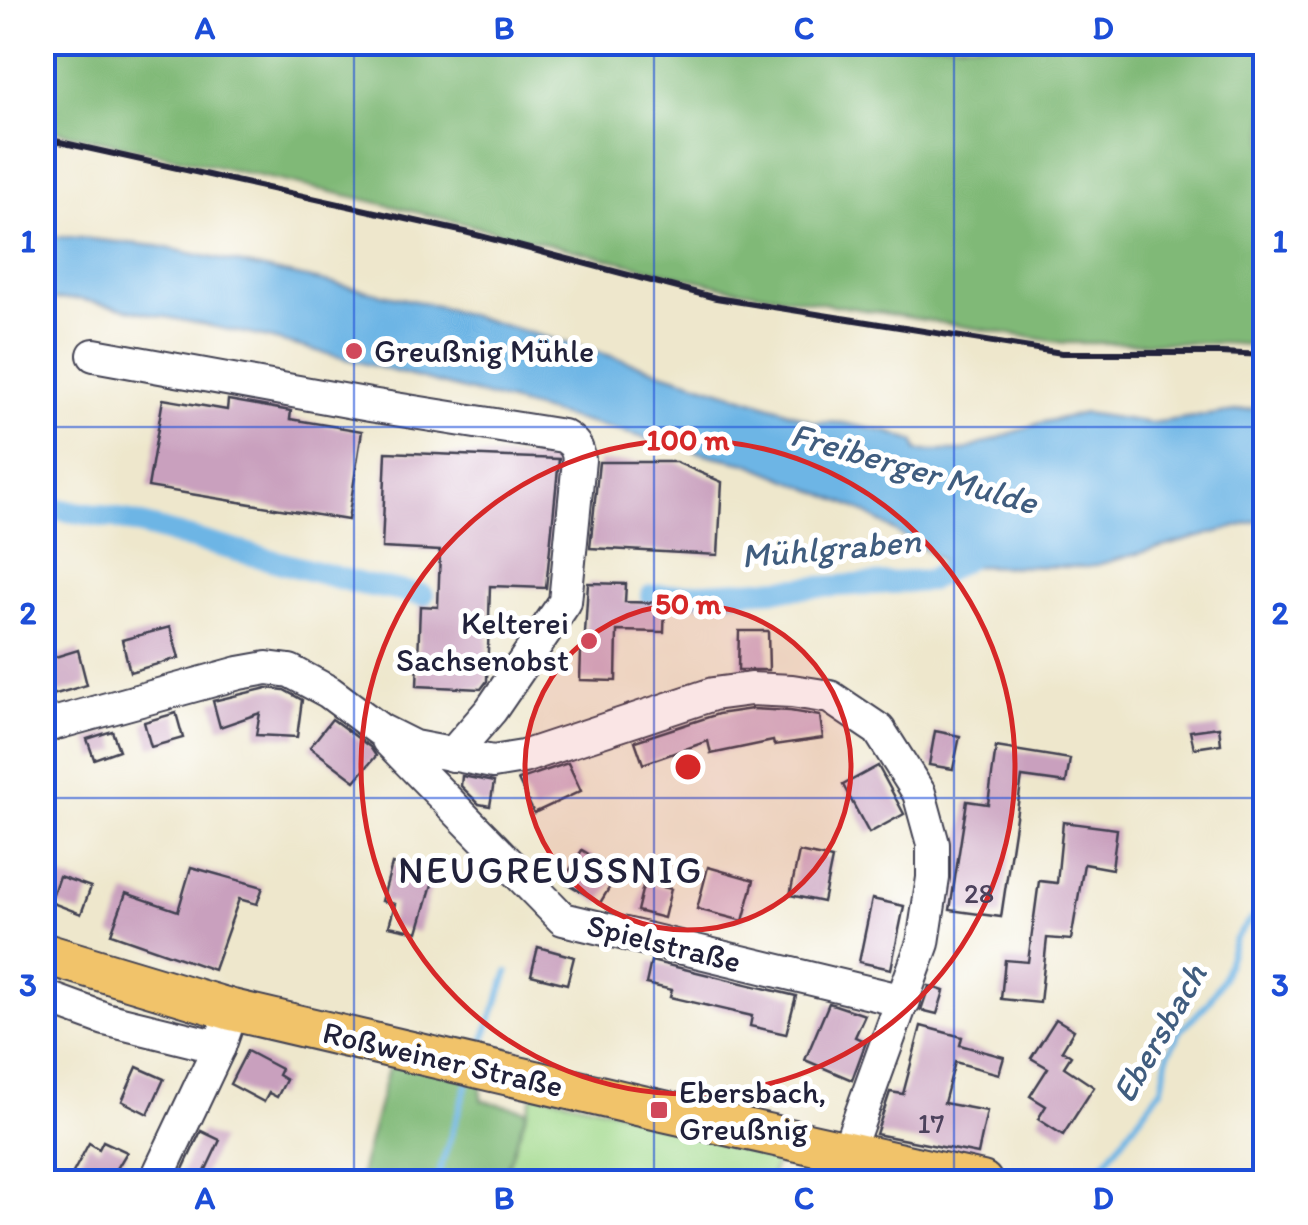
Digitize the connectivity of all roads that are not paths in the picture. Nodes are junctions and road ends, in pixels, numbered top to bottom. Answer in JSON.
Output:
{"nodes":[{"id":1,"x":94,"y":355,"type":"dead end"},
{"id":2,"x":42,"y":727,"type":"edge"},
{"id":3,"x":380,"y":730,"type":"junction"},
{"id":4,"x":452,"y":755,"type":"junction"},
{"id":5,"x":42,"y":952,"type":"edge"},
{"id":6,"x":42,"y":996,"type":"edge"},
{"id":7,"x":904,"y":1001,"type":"junction"},
{"id":8,"x":232,"y":1010,"type":"junction"},
{"id":9,"x":219,"y":1047,"type":"junction"},
{"id":10,"x":859,"y":1164,"type":"edge"},
{"id":11,"x":155,"y":1182,"type":"edge"},
{"id":12,"x":982,"y":1182,"type":"edge"}],
"edges":[{"from":1,"to":4,"type":"street"},
{"from":2,"to":3,"type":"street"},
{"from":3,"to":4,"type":"street"},
{"from":3,"to":7,"type":"street","name":"Spielstraße"},
{"from":4,"to":7,"type":"street"},
{"from":5,"to":8,"type":"main road","name":"Roßweiner Straße"},
{"from":6,"to":9,"type":"street"},
{"from":7,"to":10,"type":"street"},
{"from":8,"to":9,"type":"street"},
{"from":8,"to":10,"type":"main road","name":"Roßweiner Straße"},
{"from":9,"to":11,"type":"street"},
{"from":10,"to":12,"type":"main road","name":"Roßweiner Straße"}]}
